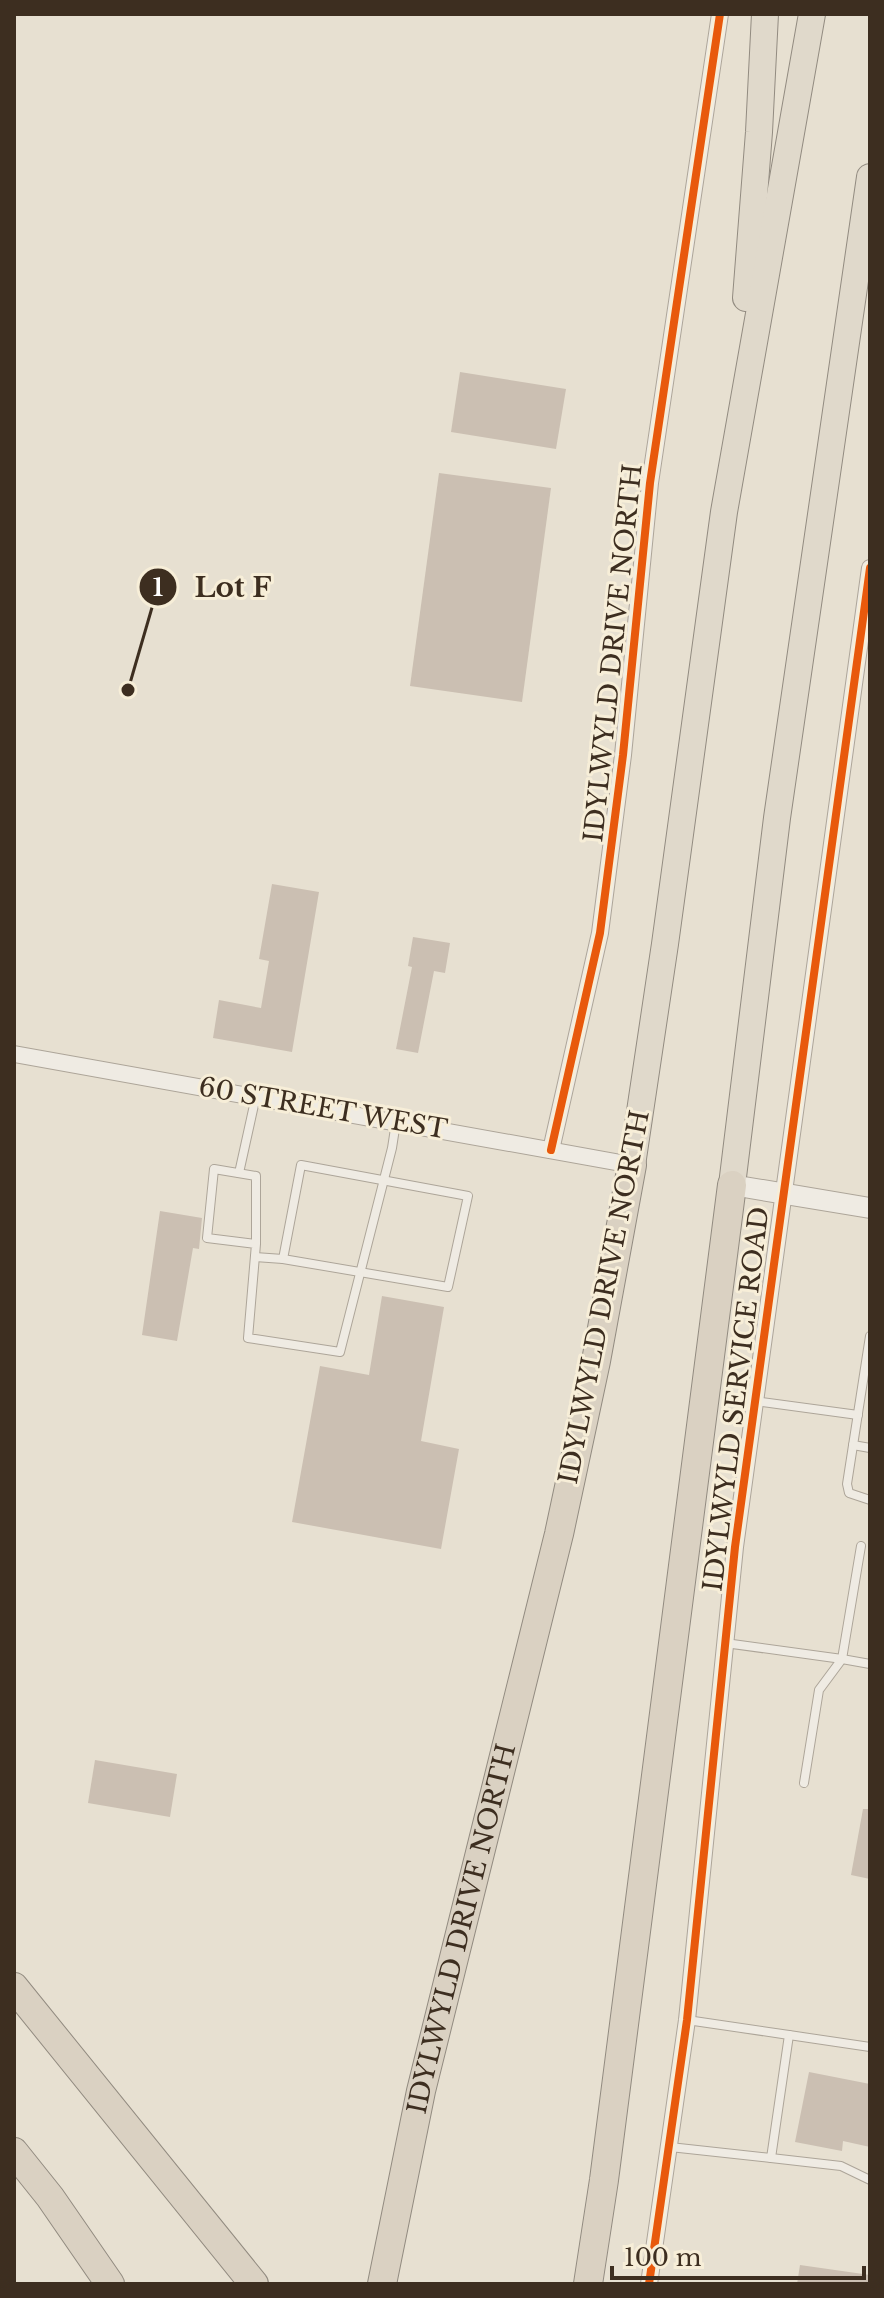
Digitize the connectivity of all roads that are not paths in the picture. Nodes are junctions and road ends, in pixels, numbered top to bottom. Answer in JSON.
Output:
{"nodes":[{"id":1,"x":720,"y":14,"type":"edge"},
{"id":2,"x":765,"y":14,"type":"edge"},
{"id":3,"x":812,"y":14,"type":"edge"},
{"id":4,"x":870,"y":177,"type":"edge"},
{"id":5,"x":724,"y":512,"type":"junction"},
{"id":6,"x":870,"y":568,"type":"edge"},
{"id":7,"x":14,"y":1054,"type":"edge"},
{"id":8,"x":256,"y":1096,"type":"junction"},
{"id":9,"x":396,"y":1121,"type":"junction"},
{"id":10,"x":551,"y":1150,"type":"junction"},
{"id":11,"x":632,"y":1165,"type":"junction"},
{"id":12,"x":239,"y":1173,"type":"junction"},
{"id":13,"x":384,"y":1180,"type":"junction"},
{"id":14,"x":732,"y":1185,"type":"junction"},
{"id":15,"x":782,"y":1194,"type":"junction"},
{"id":16,"x":870,"y":1208,"type":"edge"},
{"id":17,"x":256,"y":1244,"type":"junction"},
{"id":18,"x":255,"y":1257,"type":"junction"},
{"id":19,"x":283,"y":1259,"type":"junction"},
{"id":20,"x":360,"y":1272,"type":"junction"},
{"id":21,"x":870,"y":1336,"type":"edge"},
{"id":22,"x":755,"y":1401,"type":"junction"},
{"id":23,"x":858,"y":1415,"type":"junction"},
{"id":24,"x":853,"y":1445,"type":"junction"},
{"id":25,"x":870,"y":1448,"type":"edge"},
{"id":26,"x":870,"y":1500,"type":"edge"},
{"id":27,"x":861,"y":1546,"type":"dead end"},
{"id":28,"x":725,"y":1643,"type":"junction"},
{"id":29,"x":842,"y":1659,"type":"junction"},
{"id":30,"x":870,"y":1664,"type":"edge"},
{"id":31,"x":804,"y":1783,"type":"dead end"},
{"id":32,"x":14,"y":1987,"type":"edge"},
{"id":33,"x":687,"y":2020,"type":"junction"},
{"id":34,"x":789,"y":2035,"type":"junction"},
{"id":35,"x":870,"y":2047,"type":"edge"},
{"id":36,"x":670,"y":2147,"type":"junction"},
{"id":37,"x":14,"y":2152,"type":"edge"},
{"id":38,"x":771,"y":2158,"type":"junction"},
{"id":39,"x":870,"y":2180,"type":"edge"},
{"id":40,"x":110,"y":2284,"type":"edge"},
{"id":41,"x":254,"y":2284,"type":"edge"},
{"id":42,"x":382,"y":2284,"type":"edge"},
{"id":43,"x":588,"y":2284,"type":"edge"},
{"id":44,"x":649,"y":2284,"type":"edge"}],
"edges":[{"from":1,"to":10,"type":"street","name":"IDYLWYLD DRIVE NORTH"},
{"from":2,"to":5,"type":"highway"},
{"from":3,"to":5,"type":"highway","name":"IDYLWYLD DRIVE NORTH"},
{"from":4,"to":14,"type":"highway"},
{"from":5,"to":11,"type":"highway","name":"IDYLWYLD DRIVE NORTH"},
{"from":6,"to":15,"type":"street","name":"IDYLWYLD SERVICE ROAD"},
{"from":7,"to":8,"type":"street","name":"60 STREET WEST"},
{"from":8,"to":9,"type":"street","name":"60 STREET WEST"},
{"from":8,"to":12,"type":"lane"},
{"from":9,"to":10,"type":"street","name":"60 STREET WEST"},
{"from":9,"to":13,"type":"lane"},
{"from":10,"to":11,"type":"street","name":"60 STREET WEST"},
{"from":11,"to":42,"type":"highway","name":"IDYLWYLD DRIVE NORTH"},
{"from":12,"to":17,"type":"lane"},
{"from":12,"to":17,"type":"lane"},
{"from":13,"to":19,"type":"lane"},
{"from":13,"to":20,"type":"lane"},
{"from":13,"to":20,"type":"lane"},
{"from":14,"to":15,"type":"street"},
{"from":14,"to":43,"type":"highway"},
{"from":15,"to":16,"type":"street"},
{"from":15,"to":22,"type":"street","name":"IDYLWYLD SERVICE ROAD"},
{"from":17,"to":18,"type":"lane"},
{"from":18,"to":19,"type":"lane"},
{"from":18,"to":20,"type":"lane"},
{"from":19,"to":20,"type":"lane"},
{"from":21,"to":23,"type":"lane"},
{"from":22,"to":23,"type":"lane"},
{"from":22,"to":28,"type":"street","name":"IDYLWYLD SERVICE ROAD"},
{"from":23,"to":24,"type":"lane"},
{"from":24,"to":25,"type":"lane"},
{"from":24,"to":26,"type":"lane"},
{"from":27,"to":29,"type":"lane"},
{"from":28,"to":29,"type":"lane"},
{"from":28,"to":33,"type":"street","name":"IDYLWYLD SERVICE ROAD"},
{"from":29,"to":30,"type":"lane"},
{"from":29,"to":31,"type":"lane"},
{"from":32,"to":41,"type":"highway"},
{"from":33,"to":34,"type":"lane"},
{"from":33,"to":36,"type":"street","name":"IDYLWYLD SERVICE ROAD"},
{"from":34,"to":35,"type":"lane"},
{"from":34,"to":38,"type":"lane"},
{"from":36,"to":38,"type":"lane"},
{"from":36,"to":44,"type":"street","name":"IDYLWYLD SERVICE ROAD"},
{"from":37,"to":40,"type":"highway"},
{"from":38,"to":39,"type":"lane"}]}
